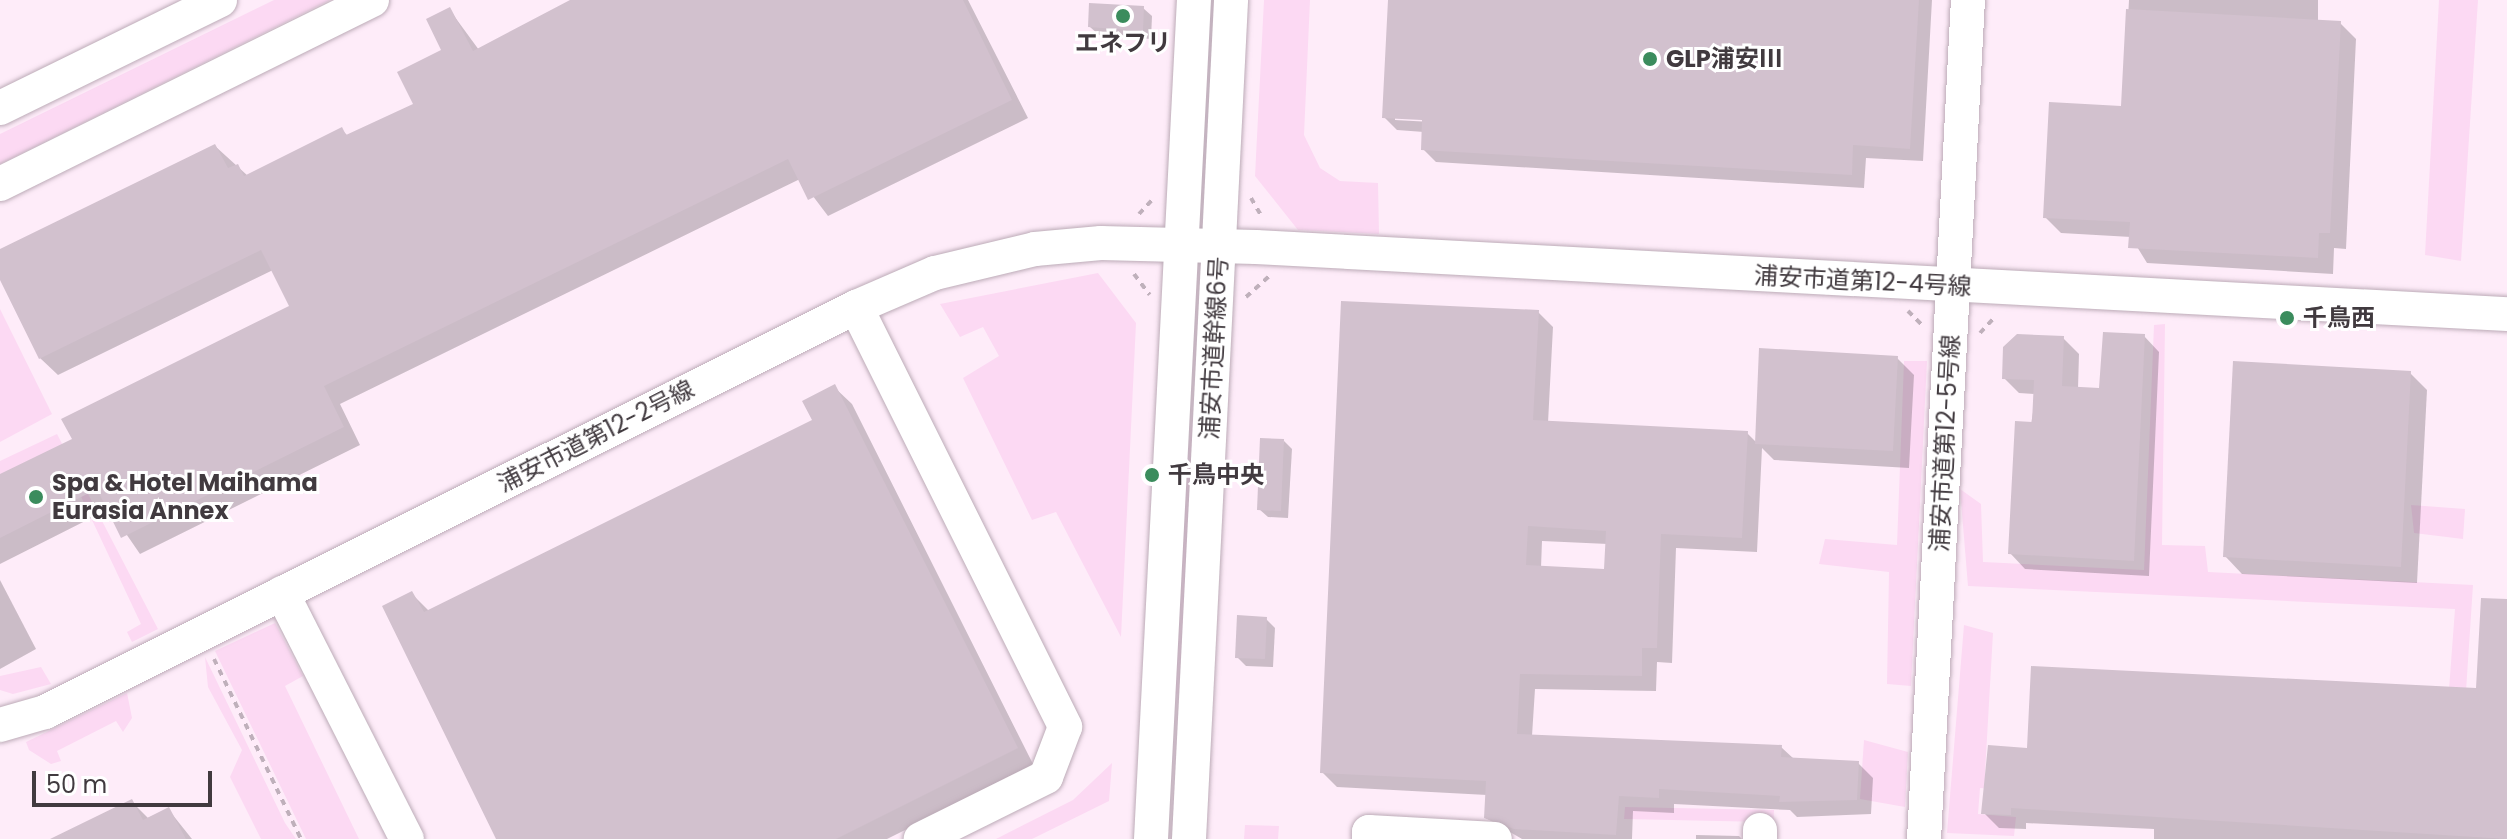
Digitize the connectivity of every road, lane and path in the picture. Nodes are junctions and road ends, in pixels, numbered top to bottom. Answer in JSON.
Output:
{"nodes":[{"id":1,"x":220,"y":0,"type":"edge"},
{"id":2,"x":372,"y":0,"type":"edge"},
{"id":3,"x":1194,"y":0,"type":"edge"},
{"id":4,"x":1231,"y":0,"type":"edge"},
{"id":5,"x":1968,"y":0,"type":"edge"},
{"id":6,"x":0,"y":108,"type":"edge"},
{"id":7,"x":0,"y":184,"type":"edge"},
{"id":8,"x":1157,"y":187,"type":"dead end"},
{"id":9,"x":1249,"y":191,"type":"dead end"},
{"id":10,"x":1145,"y":210,"type":"dead end"},
{"id":11,"x":1259,"y":215,"type":"dead end"},
{"id":12,"x":1181,"y":245,"type":"junction"},
{"id":13,"x":1218,"y":247,"type":"junction"},
{"id":14,"x":1139,"y":277,"type":"dead end"},
{"id":15,"x":1255,"y":285,"type":"dead end"},
{"id":16,"x":1954,"y":286,"type":"junction"},
{"id":17,"x":1150,"y":295,"type":"dead end"},
{"id":18,"x":1243,"y":300,"type":"dead end"},
{"id":19,"x":856,"y":307,"type":"junction"},
{"id":20,"x":1999,"y":314,"type":"dead end"},
{"id":21,"x":2507,"y":314,"type":"edge"},
{"id":22,"x":1970,"y":347,"type":"dead end"},
{"id":23,"x":282,"y":593,"type":"junction"},
{"id":24,"x":202,"y":633,"type":"junction"},
{"id":25,"x":0,"y":725,"type":"edge"},
{"id":26,"x":301,"y":839,"type":"edge"},
{"id":27,"x":407,"y":839,"type":"edge"},
{"id":28,"x":921,"y":839,"type":"edge"},
{"id":29,"x":1151,"y":839,"type":"edge"},
{"id":30,"x":1189,"y":839,"type":"edge"},
{"id":31,"x":1369,"y":839,"type":"edge"},
{"id":32,"x":1495,"y":839,"type":"edge"},
{"id":33,"x":1924,"y":839,"type":"edge"}],
"edges":[{"from":1,"to":6,"type":"street"},
{"from":2,"to":7,"type":"street"},
{"from":3,"to":12,"type":"street","name":"浦安市道幹線6号"},
{"from":4,"to":13,"type":"street","name":"浦安市道幹線6号"},
{"from":5,"to":16,"type":"street","name":"浦安市道第12-5号線"},
{"from":8,"to":10,"type":"path"},
{"from":9,"to":11,"type":"path"},
{"from":12,"to":13,"type":"street","name":"浦安市道第12-2号線"},
{"from":12,"to":19,"type":"street","name":"浦安市道第12-2号線"},
{"from":12,"to":29,"type":"street","name":"浦安市道幹線6号"},
{"from":13,"to":16,"type":"street","name":"浦安市道第12-4号線"},
{"from":13,"to":30,"type":"street","name":"浦安市道幹線6号"},
{"from":14,"to":17,"type":"path"},
{"from":15,"to":18,"type":"path"},
{"from":16,"to":21,"type":"street","name":"浦安市道第12-4号線"},
{"from":16,"to":33,"type":"street","name":"浦安市道第12-5号線"},
{"from":19,"to":23,"type":"street","name":"浦安市道第12-2号線"},
{"from":19,"to":28,"type":"street"},
{"from":20,"to":22,"type":"path"},
{"from":23,"to":24,"type":"street","name":"浦安市道第12-2号線"},
{"from":23,"to":27,"type":"street"},
{"from":24,"to":25,"type":"street","name":"浦安市道第12-2号線"},
{"from":24,"to":26,"type":"path"},
{"from":31,"to":32,"type":"street"}]}
